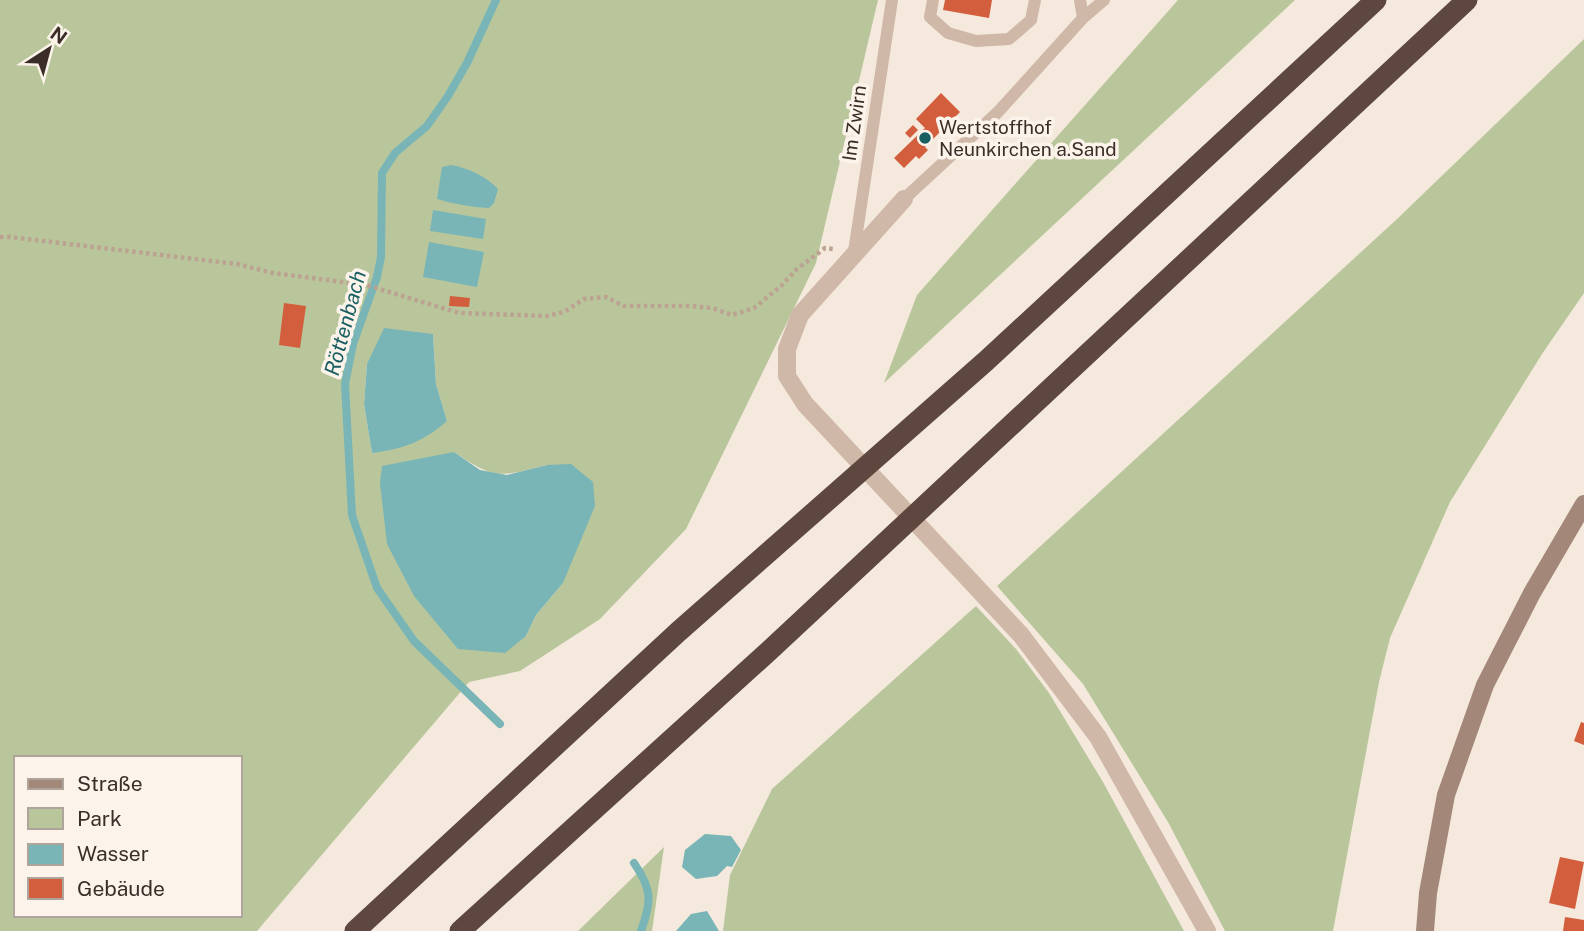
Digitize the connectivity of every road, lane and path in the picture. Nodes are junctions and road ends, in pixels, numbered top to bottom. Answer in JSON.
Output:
{"nodes":[{"id":1,"x":892,"y":0,"type":"edge"},
{"id":2,"x":933,"y":0,"type":"edge"},
{"id":3,"x":1035,"y":0,"type":"edge"},
{"id":4,"x":1080,"y":0,"type":"edge"},
{"id":5,"x":1104,"y":0,"type":"edge"},
{"id":6,"x":1376,"y":0,"type":"edge"},
{"id":7,"x":1467,"y":0,"type":"edge"},
{"id":8,"x":1083,"y":18,"type":"junction"},
{"id":9,"x":904,"y":199,"type":"joint"},
{"id":10,"x":0,"y":237,"type":"edge"},
{"id":11,"x":854,"y":252,"type":"junction"},
{"id":12,"x":1584,"y":504,"type":"edge"},
{"id":13,"x":355,"y":931,"type":"edge"},
{"id":14,"x":460,"y":931,"type":"edge"},
{"id":15,"x":1207,"y":931,"type":"edge"},
{"id":16,"x":1425,"y":931,"type":"edge"}],
"edges":[{"from":1,"to":11,"type":"lane","name":"Im Zwirn"},
{"from":2,"to":3,"type":"lane"},
{"from":4,"to":8,"type":"lane"},
{"from":5,"to":8,"type":"lane"},
{"from":6,"to":13,"type":"highway"},
{"from":7,"to":14,"type":"highway"},
{"from":8,"to":9,"type":"lane"},
{"from":9,"to":11,"type":"street"},
{"from":10,"to":11,"type":"path"},
{"from":11,"to":15,"type":"street"},
{"from":12,"to":16,"type":"main road"}]}
